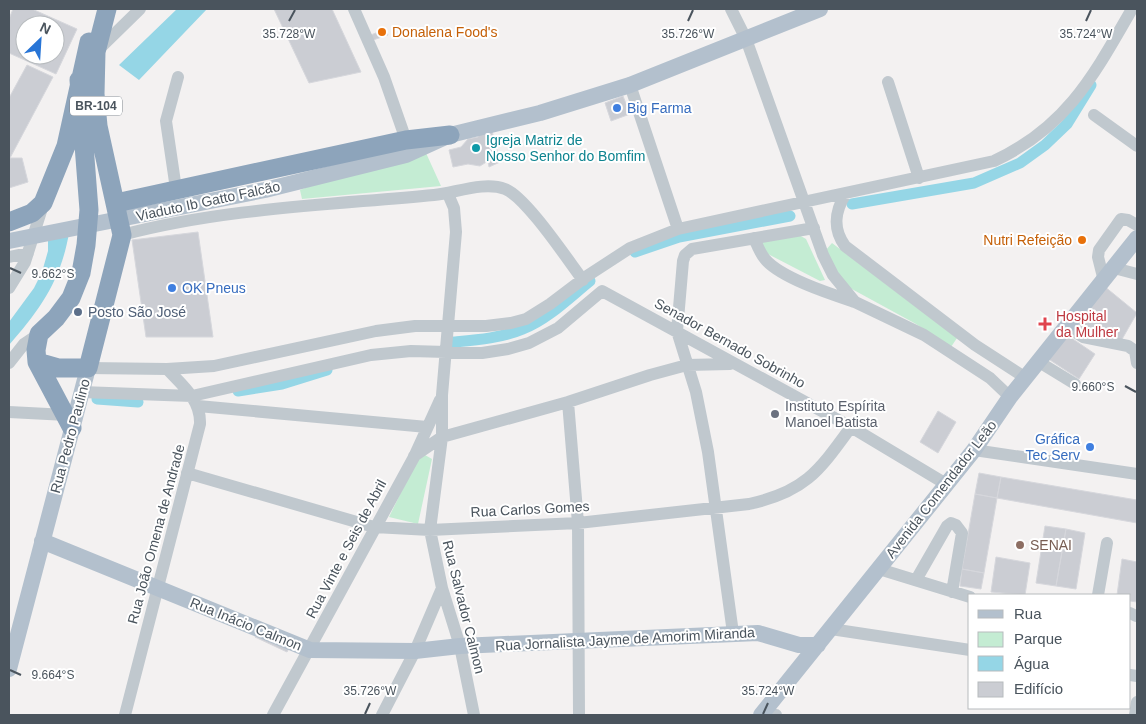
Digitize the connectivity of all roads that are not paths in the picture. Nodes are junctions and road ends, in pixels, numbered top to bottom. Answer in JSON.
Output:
{"nodes":[{"id":1,"x":97,"y":9,"type":"edge"},
{"id":2,"x":107,"y":9,"type":"edge"},
{"id":3,"x":140,"y":9,"type":"edge"},
{"id":4,"x":354,"y":9,"type":"edge"},
{"id":5,"x":731,"y":9,"type":"edge"},
{"id":6,"x":820,"y":9,"type":"edge"},
{"id":7,"x":1132,"y":9,"type":"edge"},
{"id":8,"x":740,"y":42,"type":"junction"},
{"id":9,"x":96,"y":52,"type":"junction"},
{"id":10,"x":178,"y":76,"type":"dead end"},
{"id":11,"x":79,"y":80,"type":"junction"},
{"id":12,"x":888,"y":82,"type":"dead end"},
{"id":13,"x":630,"y":85,"type":"junction"},
{"id":14,"x":1094,"y":115,"type":"dead end"},
{"id":15,"x":450,"y":135,"type":"joint"},
{"id":16,"x":1137,"y":146,"type":"edge"},
{"id":17,"x":406,"y":147,"type":"junction"},
{"id":18,"x":919,"y":178,"type":"junction"},
{"id":19,"x":182,"y":188,"type":"junction"},
{"id":20,"x":846,"y":193,"type":"junction"},
{"id":21,"x":448,"y":194,"type":"junction"},
{"id":22,"x":804,"y":200,"type":"junction"},
{"id":23,"x":43,"y":203,"type":"junction"},
{"id":24,"x":116,"y":203,"type":"junction"},
{"id":25,"x":196,"y":219,"type":"junction"},
{"id":26,"x":9,"y":222,"type":"edge"},
{"id":27,"x":1137,"y":225,"type":"edge"},
{"id":28,"x":814,"y":228,"type":"junction"},
{"id":29,"x":678,"y":229,"type":"junction"},
{"id":30,"x":122,"y":235,"type":"junction"},
{"id":31,"x":754,"y":238,"type":"junction"},
{"id":32,"x":1137,"y":238,"type":"edge"},
{"id":33,"x":9,"y":240,"type":"edge"},
{"id":34,"x":28,"y":253,"type":"junction"},
{"id":35,"x":9,"y":256,"type":"edge"},
{"id":36,"x":1109,"y":274,"type":"junction"},
{"id":37,"x":1137,"y":274,"type":"edge"},
{"id":38,"x":583,"y":280,"type":"junction"},
{"id":39,"x":9,"y":288,"type":"edge"},
{"id":40,"x":855,"y":302,"type":"junction"},
{"id":41,"x":448,"y":327,"type":"junction"},
{"id":42,"x":1067,"y":327,"type":"junction"},
{"id":43,"x":677,"y":331,"type":"junction"},
{"id":44,"x":39,"y":334,"type":"junction"},
{"id":45,"x":975,"y":345,"type":"junction"},
{"id":46,"x":446,"y":350,"type":"junction"},
{"id":47,"x":37,"y":362,"type":"junction"},
{"id":48,"x":964,"y":362,"type":"junction"},
{"id":49,"x":1039,"y":362,"type":"junction"},
{"id":50,"x":9,"y":363,"type":"edge"},
{"id":51,"x":1137,"y":363,"type":"edge"},
{"id":52,"x":735,"y":364,"type":"junction"},
{"id":53,"x":686,"y":365,"type":"junction"},
{"id":54,"x":88,"y":368,"type":"junction"},
{"id":55,"x":167,"y":369,"type":"junction"},
{"id":56,"x":1026,"y":378,"type":"junction"},
{"id":57,"x":1074,"y":384,"type":"dead end"},
{"id":58,"x":81,"y":392,"type":"junction"},
{"id":59,"x":442,"y":395,"type":"junction"},
{"id":60,"x":1010,"y":397,"type":"junction"},
{"id":61,"x":195,"y":401,"type":"junction"},
{"id":62,"x":568,"y":402,"type":"junction"},
{"id":63,"x":9,"y":412,"type":"edge"},
{"id":64,"x":69,"y":421,"type":"junction"},
{"id":65,"x":427,"y":427,"type":"junction"},
{"id":66,"x":851,"y":427,"type":"junction"},
{"id":67,"x":442,"y":436,"type":"junction"},
{"id":68,"x":974,"y":450,"type":"junction"},
{"id":69,"x":414,"y":456,"type":"junction"},
{"id":70,"x":188,"y":473,"type":"junction"},
{"id":71,"x":1137,"y":474,"type":"edge"},
{"id":72,"x":946,"y":484,"type":"junction"},
{"id":73,"x":718,"y":508,"type":"junction"},
{"id":74,"x":578,"y":523,"type":"junction"},
{"id":75,"x":374,"y":527,"type":"junction"},
{"id":76,"x":430,"y":530,"type":"junction"},
{"id":77,"x":42,"y":541,"type":"junction"},
{"id":78,"x":1107,"y":543,"type":"dead end"},
{"id":79,"x":879,"y":569,"type":"junction"},
{"id":80,"x":916,"y":580,"type":"junction"},
{"id":81,"x":157,"y":587,"type":"junction"},
{"id":82,"x":442,"y":588,"type":"junction"},
{"id":83,"x":952,"y":592,"type":"junction"},
{"id":84,"x":1098,"y":594,"type":"edge"},
{"id":85,"x":968,"y":596,"type":"edge"},
{"id":86,"x":831,"y":629,"type":"junction"},
{"id":87,"x":733,"y":633,"type":"junction"},
{"id":88,"x":580,"y":643,"type":"junction"},
{"id":89,"x":818,"y":645,"type":"junction"},
{"id":90,"x":460,"y":646,"type":"junction"},
{"id":91,"x":310,"y":650,"type":"junction"},
{"id":92,"x":968,"y":650,"type":"edge"},
{"id":93,"x":415,"y":651,"type":"junction"},
{"id":94,"x":9,"y":669,"type":"edge"},
{"id":95,"x":1137,"y":702,"type":"edge"},
{"id":96,"x":125,"y":715,"type":"edge"},
{"id":97,"x":273,"y":715,"type":"edge"},
{"id":98,"x":382,"y":715,"type":"edge"},
{"id":99,"x":474,"y":715,"type":"edge"},
{"id":100,"x":579,"y":715,"type":"edge"},
{"id":101,"x":766,"y":715,"type":"edge"},
{"id":102,"x":1135,"y":715,"type":"edge"}],
"edges":[{"from":1,"to":11,"type":"highway","number":"BR-104"},
{"from":2,"to":9,"type":"highway","number":"BR-104"},
{"from":3,"to":9,"type":"street"},
{"from":4,"to":17,"type":"street"},
{"from":5,"to":8,"type":"street"},
{"from":6,"to":8,"type":"main road"},
{"from":7,"to":18,"type":"street"},
{"from":8,"to":13,"type":"main road"},
{"from":8,"to":22,"type":"street"},
{"from":9,"to":24,"type":"highway","number":"BR-104"},
{"from":10,"to":19,"type":"street"},
{"from":11,"to":23,"type":"highway","number":"BR-104"},
{"from":11,"to":44,"type":"highway"},
{"from":12,"to":18,"type":"street"},
{"from":13,"to":15,"type":"main road"},
{"from":13,"to":29,"type":"street"},
{"from":14,"to":16,"type":"street"},
{"from":15,"to":17,"type":"highway"},
{"from":17,"to":19,"type":"highway"},
{"from":17,"to":33,"type":"main road","name":"Viaduto Ib Gatto Falcão"},
{"from":18,"to":20,"type":"street"},
{"from":19,"to":24,"type":"highway"},
{"from":19,"to":25,"type":"street"},
{"from":20,"to":22,"type":"street"},
{"from":20,"to":45,"type":"street"},
{"from":21,"to":25,"type":"street"},
{"from":21,"to":38,"type":"street"},
{"from":21,"to":41,"type":"street","name":"Rua Salvador Calmon"},
{"from":22,"to":28,"type":"street"},
{"from":22,"to":29,"type":"street"},
{"from":23,"to":26,"type":"highway"},
{"from":23,"to":34,"type":"street","number":"BR-104"},
{"from":24,"to":30,"type":"highway","name":"Rua Pedro Paulino","number":"BR-104"},
{"from":25,"to":30,"type":"street"},
{"from":27,"to":36,"type":"street"},
{"from":28,"to":31,"type":"street"},
{"from":28,"to":40,"type":"street"},
{"from":29,"to":38,"type":"street"},
{"from":30,"to":54,"type":"highway","name":"Rua Pedro Paulino","number":"BR-104"},
{"from":31,"to":40,"type":"street"},
{"from":31,"to":43,"type":"street"},
{"from":32,"to":36,"type":"main road","name":"Avenida Comendador Leão"},
{"from":34,"to":35,"type":"street"},
{"from":34,"to":39,"type":"street","number":"BR-104"},
{"from":36,"to":37,"type":"street"},
{"from":36,"to":42,"type":"main road","name":"Avenida Comendador Leão"},
{"from":38,"to":41,"type":"street"},
{"from":40,"to":48,"type":"street"},
{"from":41,"to":46,"type":"street","name":"Rua Salvador Calmon"},
{"from":41,"to":55,"type":"street"},
{"from":42,"to":49,"type":"main road","name":"Avenida Comendador Leão"},
{"from":42,"to":51,"type":"street"},
{"from":43,"to":46,"type":"street","name":"Senador Bernado Sobrinho"},
{"from":43,"to":52,"type":"street","name":"Senador Bernado Sobrinho"},
{"from":43,"to":53,"type":"street"},
{"from":44,"to":47,"type":"highway"},
{"from":44,"to":50,"type":"street"},
{"from":45,"to":48,"type":"street"},
{"from":45,"to":56,"type":"street"},
{"from":46,"to":59,"type":"street","name":"Rua Salvador Calmon"},
{"from":46,"to":61,"type":"street"},
{"from":47,"to":54,"type":"highway"},
{"from":47,"to":64,"type":"highway"},
{"from":48,"to":60,"type":"street"},
{"from":49,"to":56,"type":"main road","name":"Avenida Comendador Leão"},
{"from":49,"to":57,"type":"street"},
{"from":52,"to":53,"type":"street"},
{"from":52,"to":66,"type":"street","name":"Senador Bernado Sobrinho"},
{"from":53,"to":62,"type":"street"},
{"from":53,"to":73,"type":"street"},
{"from":54,"to":55,"type":"street"},
{"from":54,"to":58,"type":"main road","name":"Rua Pedro Paulino"},
{"from":55,"to":61,"type":"street"},
{"from":56,"to":60,"type":"main road","name":"Avenida Comendador Leão"},
{"from":58,"to":61,"type":"street"},
{"from":58,"to":64,"type":"main road","name":"Rua Pedro Paulino"},
{"from":59,"to":65,"type":"street","name":"Rua Vinte e Seis de Abril"},
{"from":59,"to":67,"type":"street","name":"Rua Salvador Calmon"},
{"from":60,"to":68,"type":"main road","name":"Avenida Comendador Leão"},
{"from":61,"to":65,"type":"street"},
{"from":61,"to":70,"type":"street","name":"Rua João Omena de Andrade"},
{"from":62,"to":67,"type":"street"},
{"from":62,"to":74,"type":"street"},
{"from":63,"to":64,"type":"street"},
{"from":64,"to":77,"type":"main road","name":"Rua Pedro Paulino"},
{"from":65,"to":69,"type":"street","name":"Rua Vinte e Seis de Abril"},
{"from":66,"to":72,"type":"street","name":"Senador Bernado Sobrinho"},
{"from":66,"to":73,"type":"street","name":"Rua Carlos Gomes"},
{"from":67,"to":69,"type":"street"},
{"from":67,"to":76,"type":"street","name":"Rua Salvador Calmon"},
{"from":68,"to":71,"type":"street"},
{"from":68,"to":72,"type":"main road","name":"Avenida Comendador Leão"},
{"from":69,"to":75,"type":"street","name":"Rua Vinte e Seis de Abril"},
{"from":70,"to":75,"type":"street","name":"Rua Carlos Gomes"},
{"from":70,"to":81,"type":"street","name":"Rua João Omena de Andrade"},
{"from":72,"to":79,"type":"main road","name":"Avenida Comendador Leão"},
{"from":73,"to":74,"type":"street","name":"Rua Carlos Gomes"},
{"from":73,"to":87,"type":"street"},
{"from":74,"to":76,"type":"street","name":"Rua Carlos Gomes"},
{"from":74,"to":88,"type":"street"},
{"from":75,"to":76,"type":"street","name":"Rua Carlos Gomes"},
{"from":75,"to":91,"type":"street","name":"Rua Vinte e Seis de Abril"},
{"from":76,"to":82,"type":"street","name":"Rua Salvador Calmon"},
{"from":77,"to":81,"type":"main road","name":"Rua Inácio Calmon"},
{"from":77,"to":94,"type":"main road","name":"Rua Pedro Paulino"},
{"from":78,"to":84,"type":"street"},
{"from":79,"to":80,"type":"street"},
{"from":79,"to":86,"type":"main road","name":"Avenida Comendador Leão"},
{"from":80,"to":83,"type":"street"},
{"from":80,"to":83,"type":"street"},
{"from":81,"to":91,"type":"main road","name":"Rua Inácio Calmon"},
{"from":81,"to":96,"type":"street","name":"Rua João Omena de Andrade"},
{"from":82,"to":90,"type":"street","name":"Rua Salvador Calmon"},
{"from":82,"to":93,"type":"street"},
{"from":83,"to":85,"type":"street"},
{"from":86,"to":89,"type":"main road","name":"Avenida Comendador Leão"},
{"from":86,"to":92,"type":"street"},
{"from":87,"to":88,"type":"main road","name":"Rua Jornalista Jayme de Amorim Miranda"},
{"from":87,"to":89,"type":"main road","name":"Rua Jornalista Jayme de Amorim Miranda"},
{"from":88,"to":90,"type":"main road","name":"Rua Jornalista Jayme de Amorim Miranda"},
{"from":88,"to":100,"type":"street"},
{"from":89,"to":101,"type":"main road","name":"Avenida Comendador Leão"},
{"from":90,"to":93,"type":"main road","name":"Rua Inácio Calmon"},
{"from":90,"to":99,"type":"street","name":"Rua Salvador Calmon"},
{"from":91,"to":93,"type":"main road","name":"Rua Inácio Calmon"},
{"from":91,"to":97,"type":"street","name":"Rua Vinte e Seis de Abril"},
{"from":93,"to":98,"type":"street"},
{"from":95,"to":102,"type":"street"}]}
